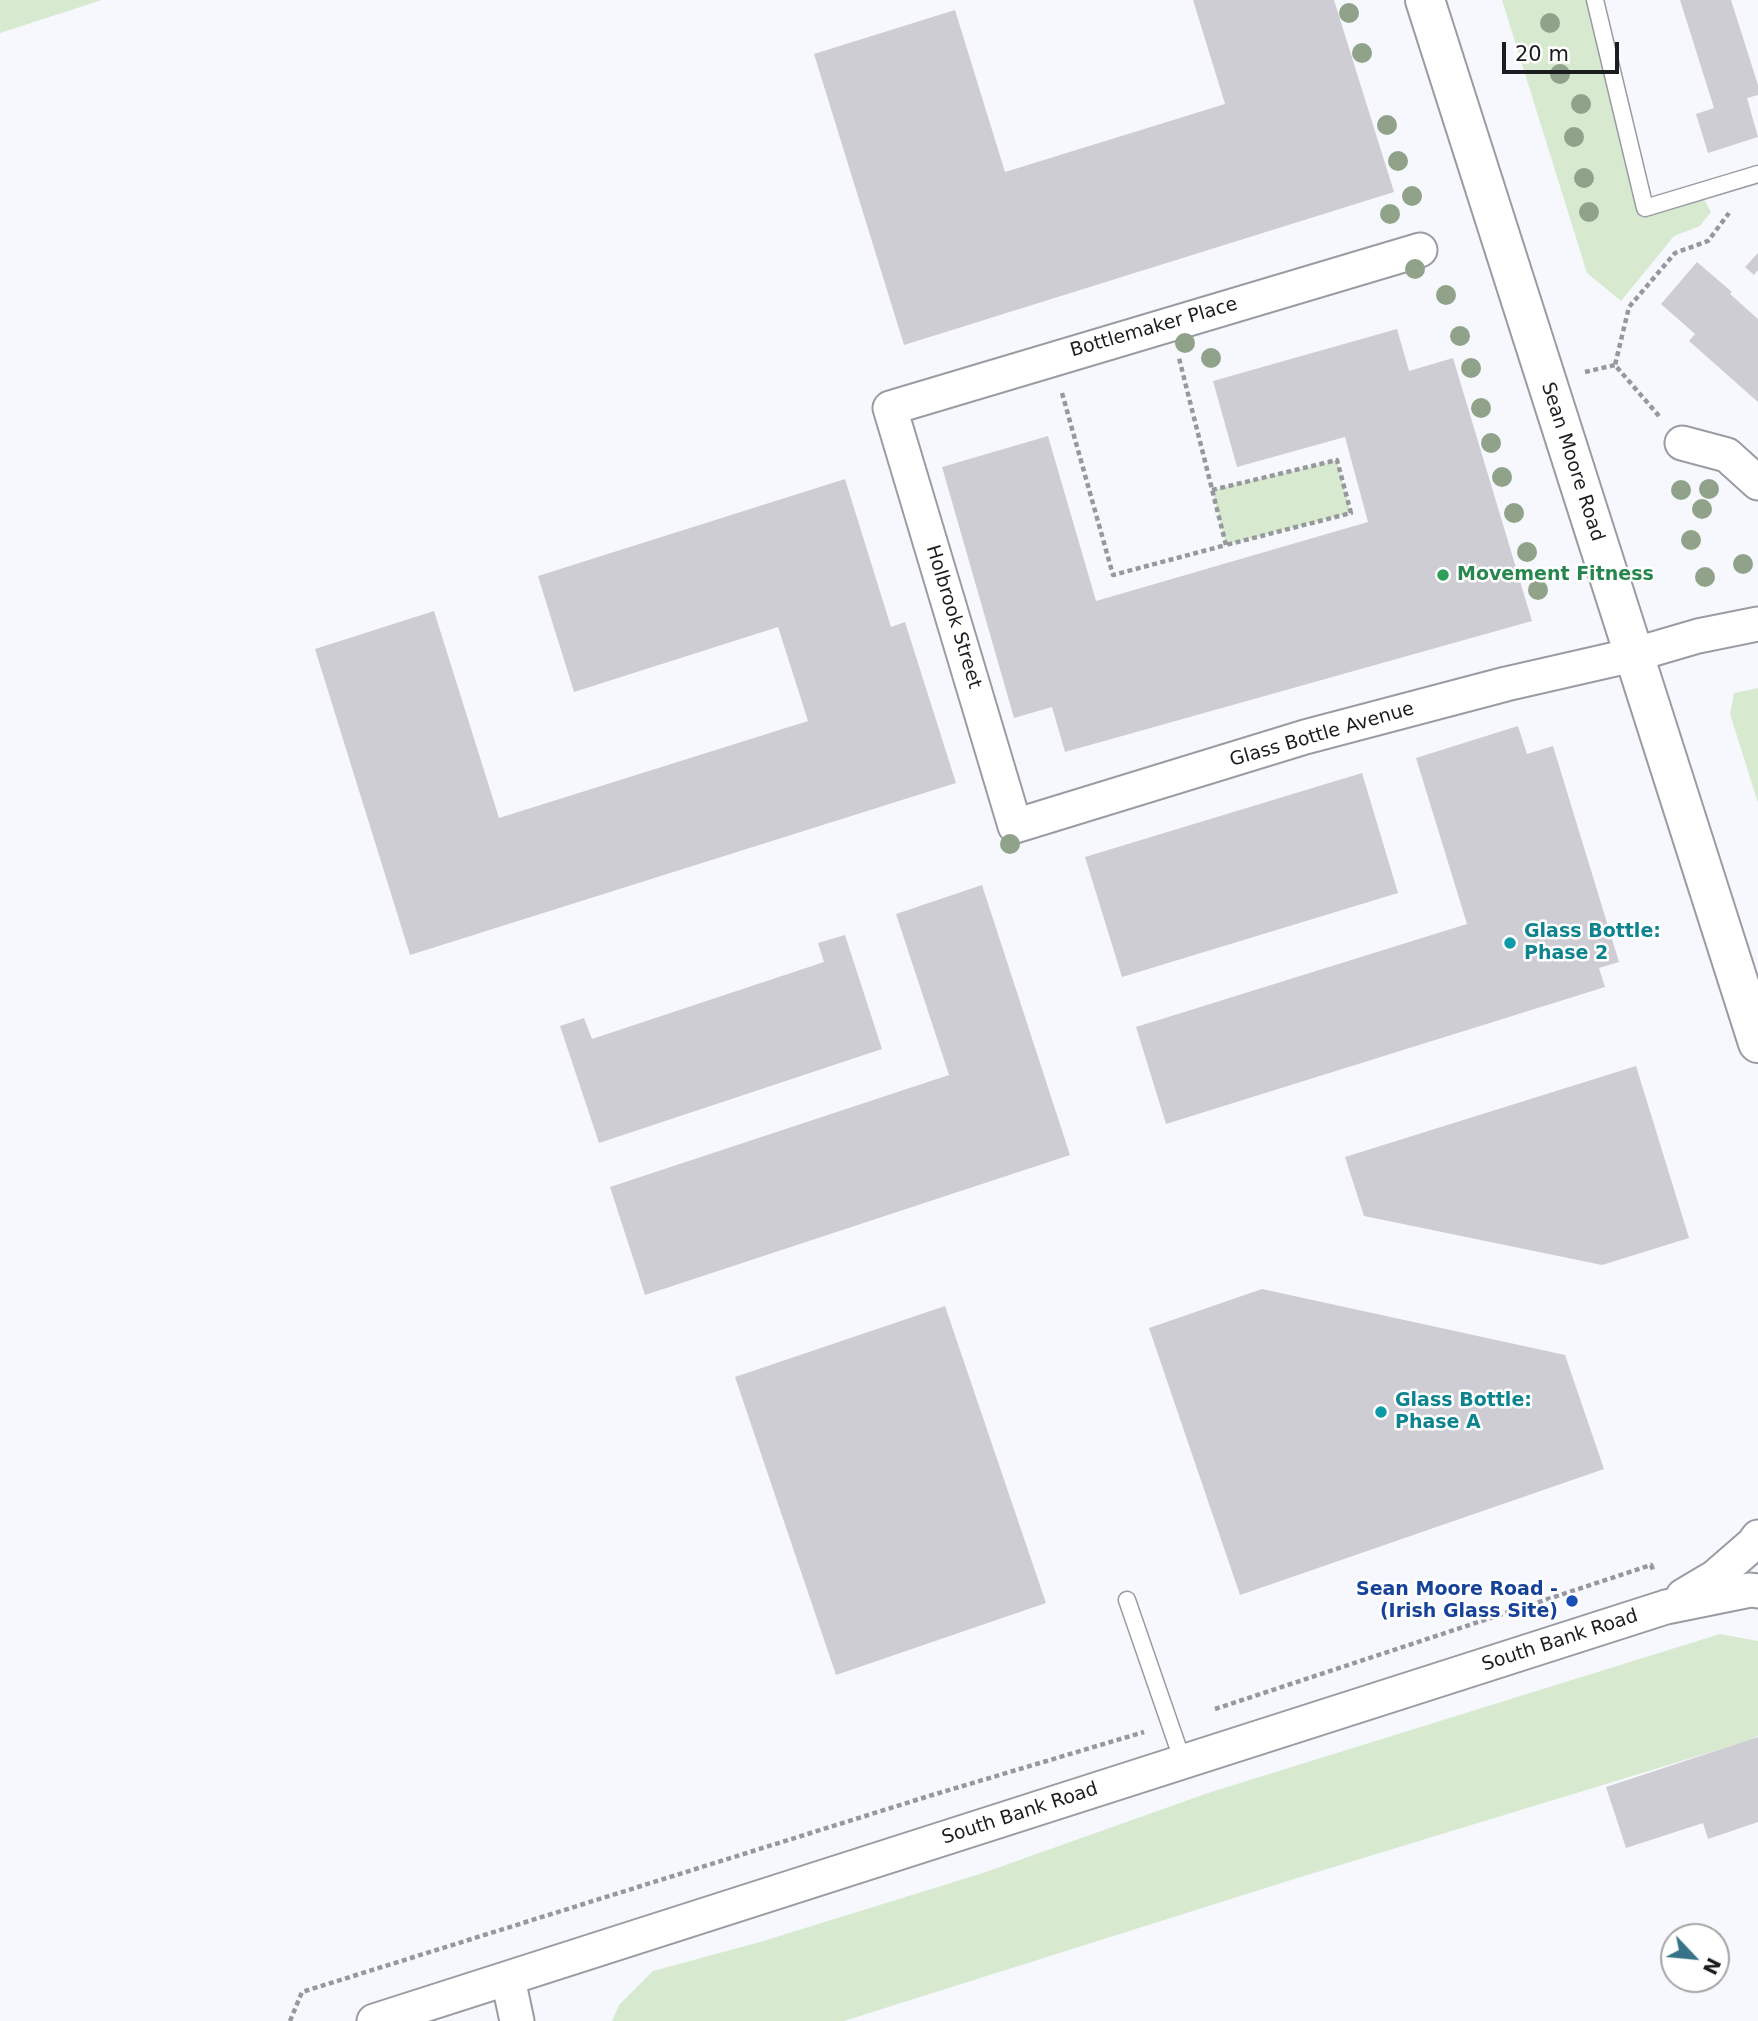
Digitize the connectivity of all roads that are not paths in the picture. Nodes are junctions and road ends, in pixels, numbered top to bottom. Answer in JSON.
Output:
{"nodes":[{"id":1,"x":1425,"y":0,"type":"edge"},
{"id":2,"x":1595,"y":0,"type":"edge"},
{"id":3,"x":1758,"y":174,"type":"edge"},
{"id":4,"x":1420,"y":250,"type":"dead end"},
{"id":5,"x":890,"y":408,"type":"joint"},
{"id":6,"x":1682,"y":443,"type":"road end"},
{"id":7,"x":1758,"y":483,"type":"edge"},
{"id":8,"x":1758,"y":624,"type":"edge"},
{"id":9,"x":1633,"y":655,"type":"junction"},
{"id":10,"x":1015,"y":826,"type":"joint"},
{"id":11,"x":1758,"y":1043,"type":"edge"},
{"id":12,"x":1758,"y":1537,"type":"edge"},
{"id":13,"x":1758,"y":1591,"type":"edge"},
{"id":14,"x":1127,"y":1600,"type":"dead end"},
{"id":15,"x":1666,"y":1606,"type":"junction"},
{"id":16,"x":1183,"y":1762,"type":"junction"},
{"id":17,"x":508,"y":1979,"type":"junction"},
{"id":18,"x":374,"y":2021,"type":"edge"},
{"id":19,"x":517,"y":2021,"type":"edge"}],
"edges":[{"from":1,"to":9,"type":"main road","name":"Sean Moore Road"},
{"from":2,"to":3,"type":"lane"},
{"from":4,"to":5,"type":"street","name":"Bottlemaker Place"},
{"from":5,"to":10,"type":"street","name":"Holbrook Street"},
{"from":6,"to":7,"type":"street"},
{"from":8,"to":9,"type":"street","name":"Glass Bottle Avenue"},
{"from":9,"to":10,"type":"street","name":"Glass Bottle Avenue"},
{"from":9,"to":11,"type":"main road","name":"Sean Moore Road"},
{"from":12,"to":15,"type":"street","name":"South Bank Road"},
{"from":13,"to":15,"type":"street","name":"South Bank Road"},
{"from":14,"to":16,"type":"lane"},
{"from":15,"to":16,"type":"street","name":"South Bank Road"},
{"from":16,"to":17,"type":"street","name":"South Bank Road"},
{"from":17,"to":18,"type":"street","name":"South Bank Road"},
{"from":17,"to":19,"type":"street"}]}
